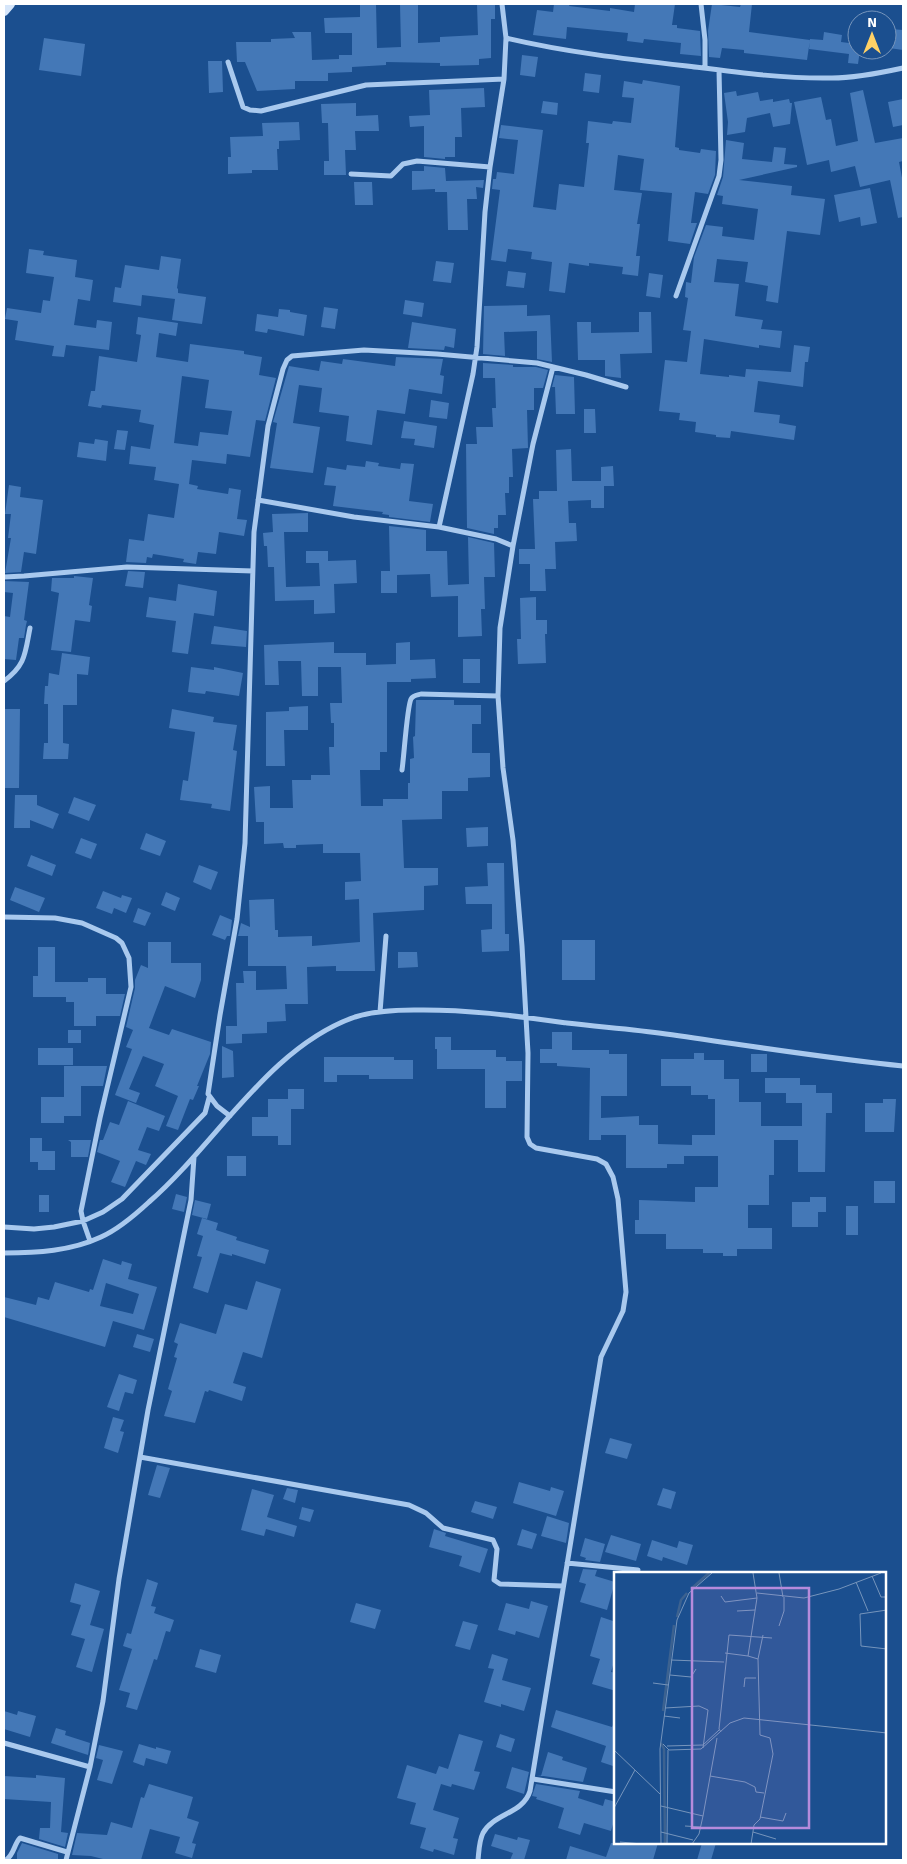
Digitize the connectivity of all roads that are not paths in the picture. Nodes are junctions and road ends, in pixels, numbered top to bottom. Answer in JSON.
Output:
{"nodes":[{"id":1,"x":10,"y":4,"type":"edge"},
{"id":2,"x":502,"y":4,"type":"edge"},
{"id":3,"x":700,"y":4,"type":"edge"},
{"id":4,"x":4,"y":10,"type":"edge"},
{"id":5,"x":506,"y":38,"type":"junction"},
{"id":6,"x":228,"y":62,"type":"dead end"},
{"id":7,"x":705,"y":68,"type":"junction"},
{"id":8,"x":903,"y":68,"type":"edge"},
{"id":9,"x":719,"y":70,"type":"junction"},
{"id":10,"x":504,"y":79,"type":"junction"},
{"id":11,"x":490,"y":167,"type":"junction"},
{"id":12,"x":351,"y":174,"type":"dead end"},
{"id":13,"x":676,"y":296,"type":"dead end"},
{"id":14,"x":476,"y":357,"type":"junction"},
{"id":15,"x":553,"y":367,"type":"junction"},
{"id":16,"x":626,"y":387,"type":"dead end"},
{"id":17,"x":258,"y":500,"type":"junction"},
{"id":18,"x":439,"y":527,"type":"junction"},
{"id":19,"x":513,"y":546,"type":"junction"},
{"id":20,"x":253,"y":571,"type":"junction"},
{"id":21,"x":4,"y":576,"type":"edge"},
{"id":22,"x":30,"y":628,"type":"dead end"},
{"id":23,"x":4,"y":681,"type":"edge"},
{"id":24,"x":498,"y":696,"type":"junction"},
{"id":25,"x":402,"y":770,"type":"dead end"},
{"id":26,"x":4,"y":917,"type":"edge"},
{"id":27,"x":386,"y":936,"type":"dead end"},
{"id":28,"x":380,"y":1009,"type":"junction"},
{"id":29,"x":526,"y":1017,"type":"junction"},
{"id":30,"x":903,"y":1066,"type":"edge"},
{"id":31,"x":209,"y":1098,"type":"junction"},
{"id":32,"x":229,"y":1115,"type":"junction"},
{"id":33,"x":194,"y":1156,"type":"junction"},
{"id":34,"x":84,"y":1222,"type":"junction"},
{"id":35,"x":4,"y":1227,"type":"edge"},
{"id":36,"x":89,"y":1239,"type":"junction"},
{"id":37,"x":4,"y":1253,"type":"edge"},
{"id":38,"x":140,"y":1458,"type":"junction"},
{"id":39,"x":567,"y":1563,"type":"junction"},
{"id":40,"x":638,"y":1570,"type":"dead end"},
{"id":41,"x":563,"y":1586,"type":"junction"},
{"id":42,"x":4,"y":1743,"type":"edge"},
{"id":43,"x":90,"y":1767,"type":"junction"},
{"id":44,"x":533,"y":1779,"type":"junction"},
{"id":45,"x":614,"y":1792,"type":"edge"},
{"id":46,"x":67,"y":1852,"type":"junction"},
{"id":47,"x":6,"y":1860,"type":"edge"},
{"id":48,"x":66,"y":1860,"type":"edge"},
{"id":49,"x":478,"y":1860,"type":"edge"}],
"edges":[{"from":1,"to":4,"type":"main road"},
{"from":2,"to":5,"type":"street"},
{"from":3,"to":7,"type":"street"},
{"from":5,"to":7,"type":"street"},
{"from":5,"to":10,"type":"street"},
{"from":6,"to":10,"type":"street"},
{"from":7,"to":9,"type":"street"},
{"from":8,"to":9,"type":"street"},
{"from":9,"to":13,"type":"street"},
{"from":10,"to":11,"type":"street"},
{"from":11,"to":12,"type":"street"},
{"from":11,"to":14,"type":"street"},
{"from":14,"to":15,"type":"street"},
{"from":14,"to":17,"type":"street"},
{"from":14,"to":18,"type":"street"},
{"from":15,"to":16,"type":"street"},
{"from":15,"to":19,"type":"street"},
{"from":17,"to":18,"type":"street"},
{"from":17,"to":20,"type":"street"},
{"from":18,"to":19,"type":"street"},
{"from":19,"to":24,"type":"street"},
{"from":20,"to":21,"type":"street"},
{"from":20,"to":31,"type":"street"},
{"from":22,"to":23,"type":"street"},
{"from":24,"to":25,"type":"street"},
{"from":24,"to":29,"type":"street"},
{"from":26,"to":34,"type":"street"},
{"from":27,"to":28,"type":"street"},
{"from":28,"to":29,"type":"street"},
{"from":28,"to":32,"type":"street"},
{"from":29,"to":30,"type":"street"},
{"from":29,"to":39,"type":"street"},
{"from":31,"to":32,"type":"street"},
{"from":31,"to":34,"type":"street"},
{"from":32,"to":33,"type":"street"},
{"from":33,"to":36,"type":"street"},
{"from":33,"to":38,"type":"street"},
{"from":34,"to":35,"type":"street"},
{"from":34,"to":36,"type":"street"},
{"from":36,"to":37,"type":"street"},
{"from":38,"to":41,"type":"street"},
{"from":38,"to":43,"type":"street"},
{"from":39,"to":40,"type":"street"},
{"from":39,"to":41,"type":"street"},
{"from":41,"to":44,"type":"street"},
{"from":42,"to":43,"type":"street"},
{"from":43,"to":46,"type":"street"},
{"from":44,"to":45,"type":"street"},
{"from":44,"to":49,"type":"street"},
{"from":46,"to":47,"type":"street"},
{"from":46,"to":48,"type":"street"}]}
